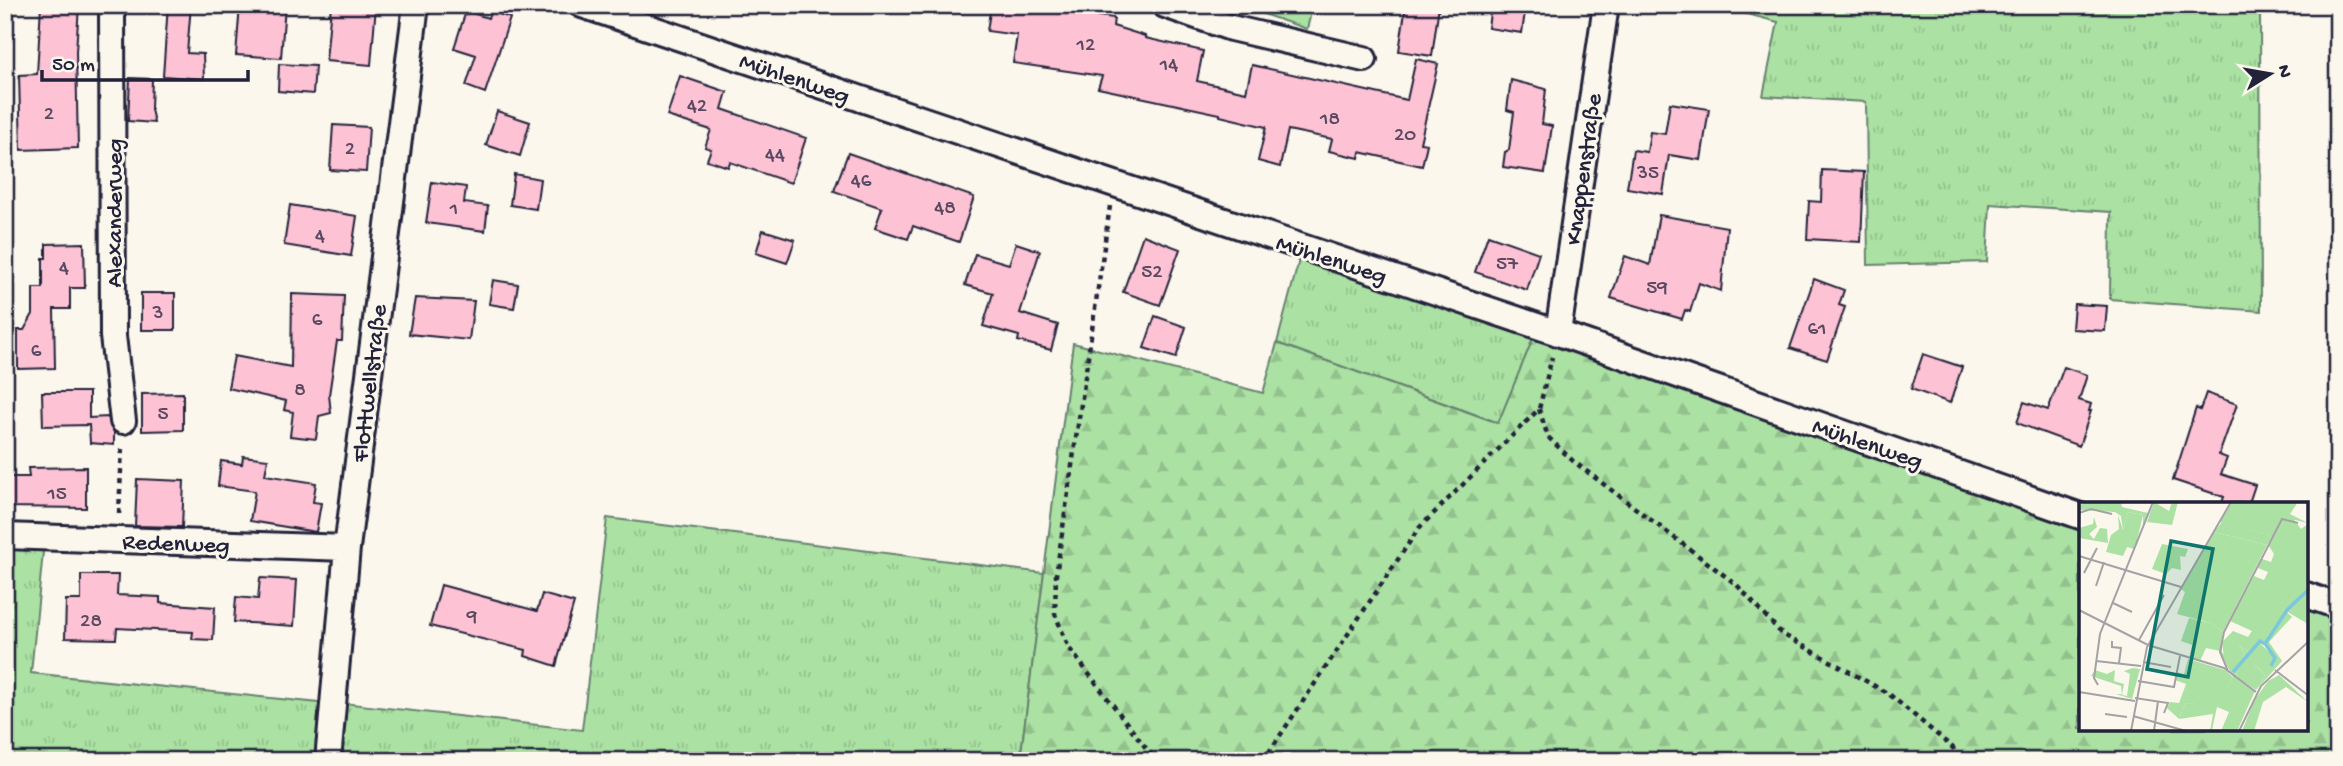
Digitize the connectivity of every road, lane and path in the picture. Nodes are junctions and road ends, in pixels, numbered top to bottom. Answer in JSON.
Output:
{"nodes":[{"id":1,"x":112,"y":5,"type":"edge"},
{"id":2,"x":416,"y":5,"type":"edge"},
{"id":3,"x":582,"y":5,"type":"edge"},
{"id":4,"x":1165,"y":5,"type":"edge"},
{"id":5,"x":1606,"y":5,"type":"edge"},
{"id":6,"x":1364,"y":59,"type":"dead end"},
{"id":7,"x":1114,"y":186,"type":"junction"},
{"id":8,"x":1558,"y":333,"type":"junction"},
{"id":9,"x":1539,"y":409,"type":"junction"},
{"id":10,"x":123,"y":421,"type":"joint"},
{"id":11,"x":2079,"y":515,"type":"edge"},
{"id":12,"x":5,"y":536,"type":"edge"},
{"id":13,"x":118,"y":540,"type":"junction"},
{"id":14,"x":346,"y":548,"type":"junction"},
{"id":15,"x":2308,"y":596,"type":"edge"},
{"id":16,"x":2338,"y":606,"type":"edge"},
{"id":17,"x":328,"y":761,"type":"edge"},
{"id":18,"x":1156,"y":761,"type":"edge"},
{"id":19,"x":1263,"y":761,"type":"edge"},
{"id":20,"x":1959,"y":761,"type":"edge"}],
"edges":[{"from":1,"to":10,"type":"street","name":"Alexanderweg"},
{"from":2,"to":14,"type":"street","name":"Flottwellstraße"},
{"from":3,"to":7,"type":"street","name":"Mühlenweg"},
{"from":4,"to":6,"type":"street"},
{"from":5,"to":8,"type":"street","name":"Knappenstraße"},
{"from":7,"to":8,"type":"street","name":"Mühlenweg"},
{"from":7,"to":18,"type":"path"},
{"from":8,"to":9,"type":"path"},
{"from":8,"to":11,"type":"street","name":"Mühlenweg"},
{"from":9,"to":19,"type":"path"},
{"from":9,"to":20,"type":"path"},
{"from":10,"to":13,"type":"path"},
{"from":12,"to":13,"type":"street","name":"Redenweg"},
{"from":13,"to":14,"type":"street","name":"Redenweg"},
{"from":14,"to":17,"type":"street","name":"Flottwellstraße"},
{"from":15,"to":16,"type":"street"}]}
